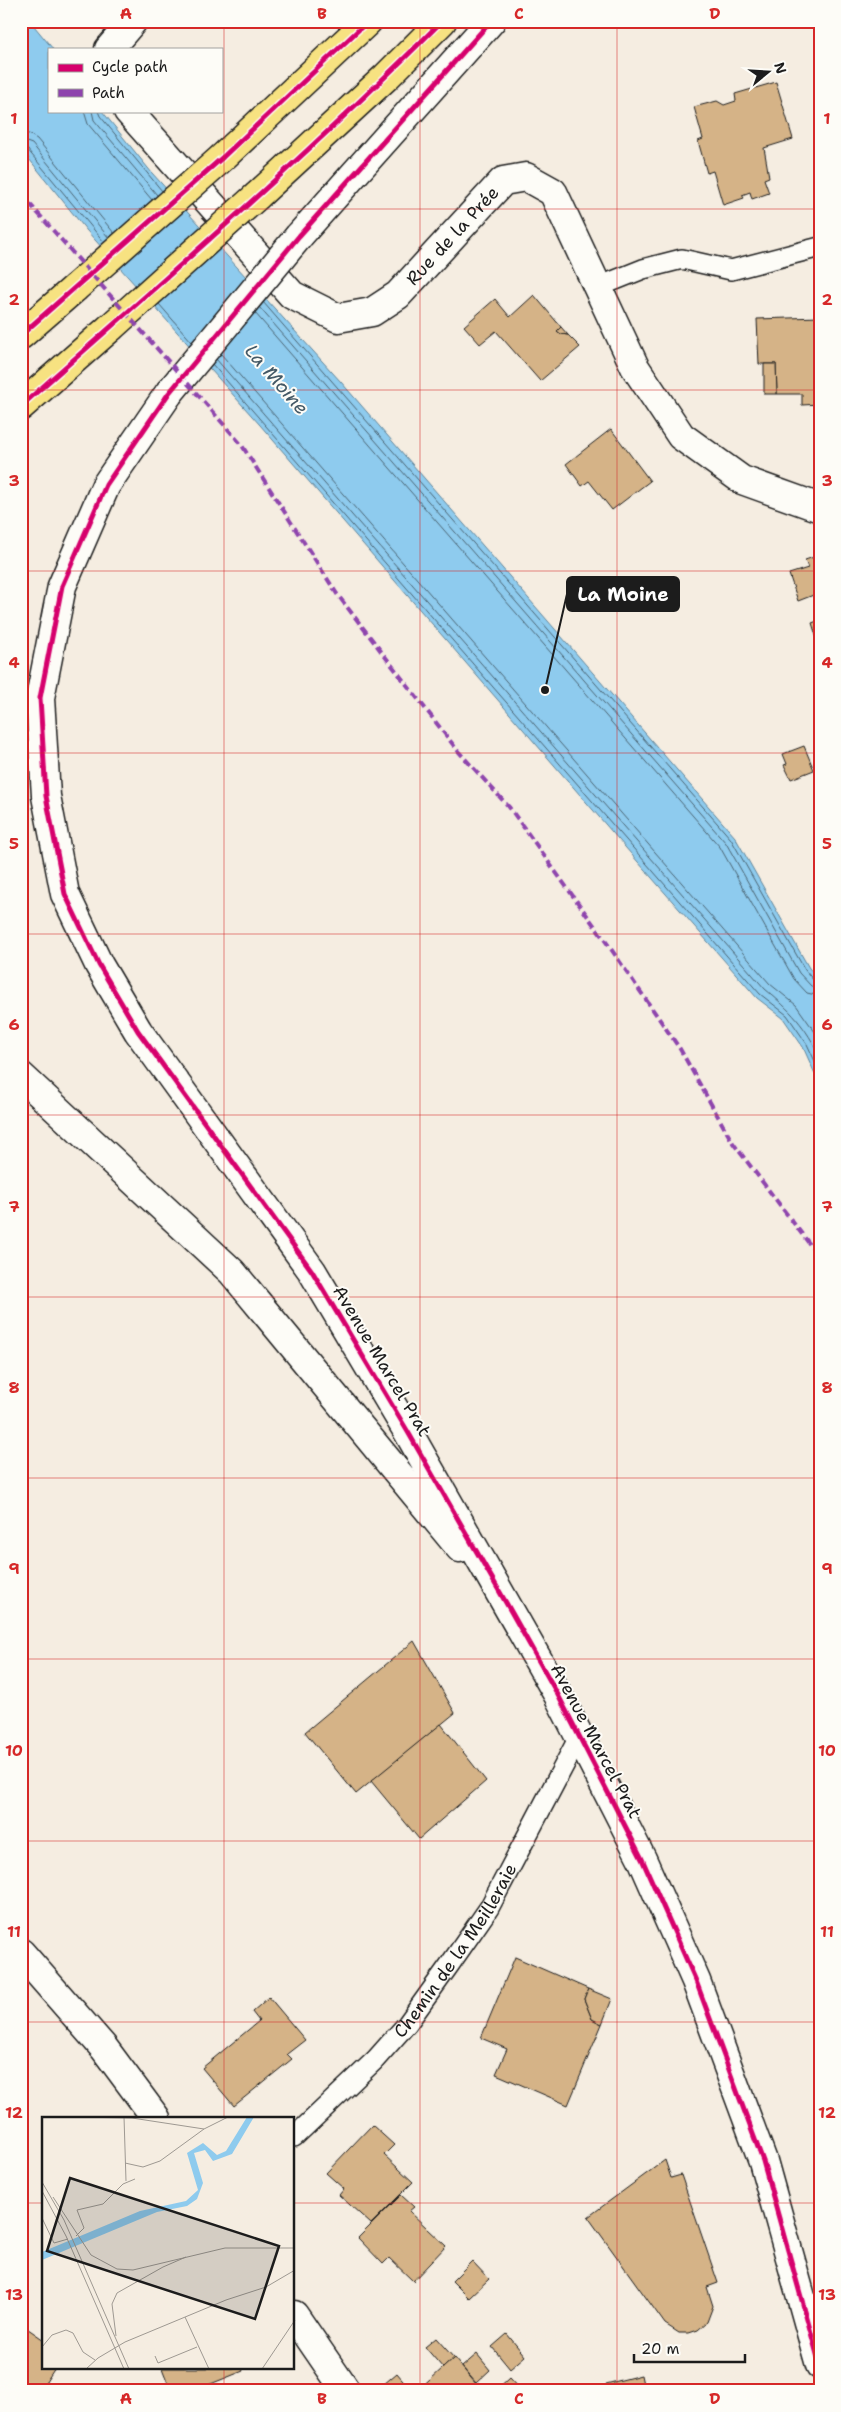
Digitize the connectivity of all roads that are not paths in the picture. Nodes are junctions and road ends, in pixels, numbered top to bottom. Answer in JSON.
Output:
{"nodes":[{"id":1,"x":132,"y":21,"type":"edge"},
{"id":2,"x":368,"y":21,"type":"edge"},
{"id":3,"x":442,"y":21,"type":"edge"},
{"id":4,"x":491,"y":21,"type":"edge"},
{"id":5,"x":110,"y":48,"type":"edge"},
{"id":6,"x":129,"y":112,"type":"edge"},
{"id":7,"x":820,"y":247,"type":"edge"},
{"id":8,"x":598,"y":287,"type":"junction"},
{"id":9,"x":21,"y":336,"type":"edge"},
{"id":10,"x":21,"y":406,"type":"edge"},
{"id":11,"x":820,"y":508,"type":"edge"},
{"id":12,"x":21,"y":1076,"type":"edge"},
{"id":13,"x":509,"y":1608,"type":"junction"},
{"id":14,"x":579,"y":1737,"type":"junction"},
{"id":15,"x":21,"y":1953,"type":"edge"},
{"id":16,"x":155,"y":2117,"type":"edge"},
{"id":17,"x":295,"y":2136,"type":"edge"},
{"id":18,"x":295,"y":2317,"type":"edge"},
{"id":19,"x":820,"y":2365,"type":"edge"},
{"id":20,"x":346,"y":2391,"type":"edge"}],
"edges":[{"from":1,"to":5,"type":"street"},
{"from":2,"to":9,"type":"main road","bridge":true},
{"from":3,"to":10,"type":"main road","bridge":true},
{"from":4,"to":13,"type":"street","name":"Avenue Marcel Prat","bridge":true},
{"from":6,"to":8,"type":"street","name":"Rue de la Prée"},
{"from":7,"to":8,"type":"lane"},
{"from":8,"to":11,"type":"street","name":"Rue de la Prée"},
{"from":12,"to":13,"type":"street","name":"Avenue Marcel Prat"},
{"from":13,"to":14,"type":"street","name":"Avenue Marcel Prat"},
{"from":14,"to":17,"type":"lane","name":"Chemin de la Meilleraie"},
{"from":14,"to":19,"type":"street","name":"Avenue Marcel Prat"},
{"from":15,"to":16,"type":"street"},
{"from":18,"to":20,"type":"street"}]}
